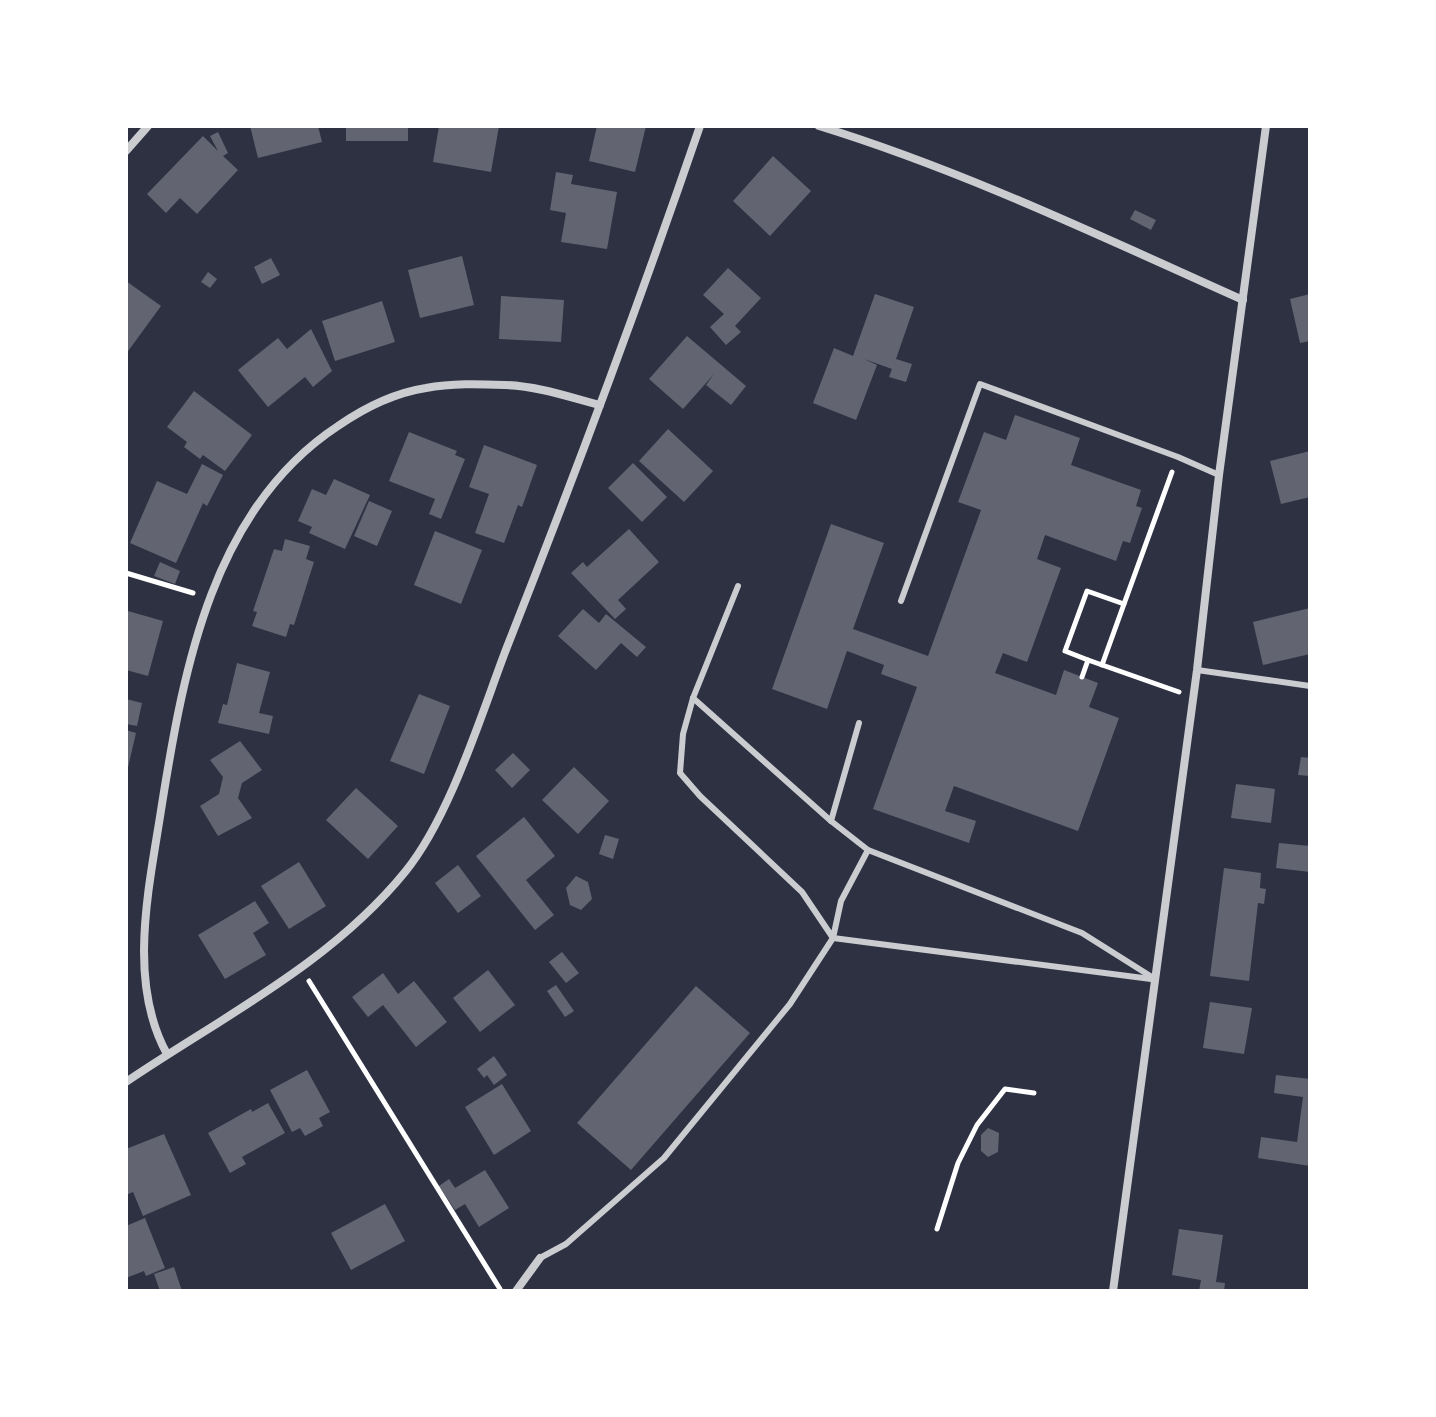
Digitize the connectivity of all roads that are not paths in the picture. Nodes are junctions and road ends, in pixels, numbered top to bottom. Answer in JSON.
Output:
{"nodes":[{"id":1,"x":148,"y":126,"type":"edge"},
{"id":2,"x":700,"y":126,"type":"edge"},
{"id":3,"x":819,"y":126,"type":"edge"},
{"id":4,"x":1266,"y":126,"type":"edge"},
{"id":5,"x":126,"y":151,"type":"edge"},
{"id":6,"x":1243,"y":300,"type":"junction"},
{"id":7,"x":600,"y":405,"type":"junction"},
{"id":8,"x":1219,"y":475,"type":"junction"},
{"id":9,"x":738,"y":586,"type":"dead end"},
{"id":10,"x":901,"y":601,"type":"dead end"},
{"id":11,"x":1197,"y":670,"type":"junction"},
{"id":12,"x":1310,"y":686,"type":"edge"},
{"id":13,"x":693,"y":698,"type":"junction"},
{"id":14,"x":859,"y":723,"type":"dead end"},
{"id":15,"x":831,"y":821,"type":"junction"},
{"id":16,"x":868,"y":850,"type":"junction"},
{"id":17,"x":833,"y":938,"type":"junction"},
{"id":18,"x":1155,"y":979,"type":"junction"},
{"id":19,"x":167,"y":1054,"type":"junction"},
{"id":20,"x":126,"y":1082,"type":"edge"},
{"id":21,"x":540,"y":1258,"type":"joint"},
{"id":22,"x":516,"y":1291,"type":"edge"},
{"id":23,"x":1113,"y":1291,"type":"edge"}],
"edges":[{"from":1,"to":5,"type":"street"},
{"from":2,"to":7,"type":"street"},
{"from":3,"to":6,"type":"street"},
{"from":4,"to":6,"type":"street"},
{"from":6,"to":8,"type":"street"},
{"from":7,"to":19,"type":"street"},
{"from":7,"to":19,"type":"street"},
{"from":8,"to":10,"type":"lane"},
{"from":8,"to":11,"type":"street"},
{"from":9,"to":13,"type":"lane"},
{"from":11,"to":12,"type":"lane"},
{"from":11,"to":18,"type":"street"},
{"from":13,"to":15,"type":"lane"},
{"from":13,"to":17,"type":"lane"},
{"from":14,"to":15,"type":"lane"},
{"from":15,"to":16,"type":"lane"},
{"from":16,"to":17,"type":"lane"},
{"from":16,"to":18,"type":"lane"},
{"from":17,"to":18,"type":"lane"},
{"from":17,"to":21,"type":"lane"},
{"from":18,"to":23,"type":"street"},
{"from":19,"to":20,"type":"street"},
{"from":21,"to":22,"type":"street"}]}
